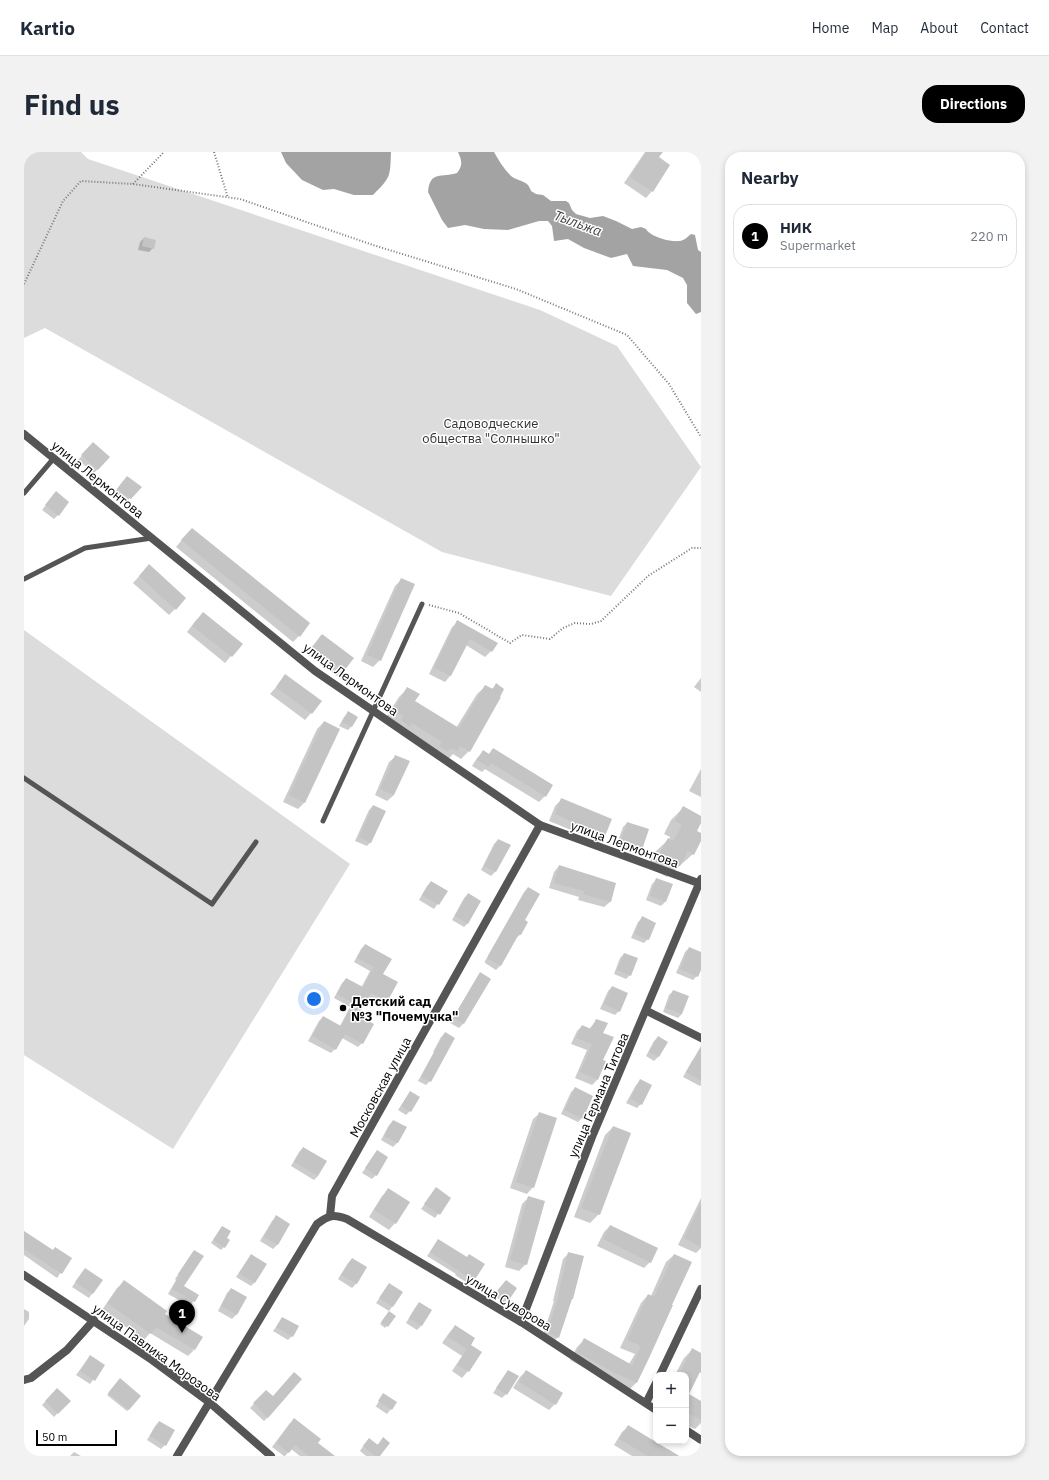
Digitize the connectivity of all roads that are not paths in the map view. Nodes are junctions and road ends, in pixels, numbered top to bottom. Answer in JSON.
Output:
{"nodes":[{"id":1,"x":24,"y":434,"type":"edge"},
{"id":2,"x":54,"y":458,"type":"junction"},
{"id":3,"x":24,"y":493,"type":"edge"},
{"id":4,"x":152,"y":538,"type":"junction"},
{"id":5,"x":24,"y":578,"type":"edge"},
{"id":6,"x":422,"y":604,"type":"road end"},
{"id":7,"x":374,"y":711,"type":"junction"},
{"id":8,"x":24,"y":778,"type":"edge"},
{"id":9,"x":323,"y":821,"type":"dead end"},
{"id":10,"x":540,"y":825,"type":"junction"},
{"id":11,"x":256,"y":842,"type":"dead end"},
{"id":12,"x":700,"y":882,"type":"edge"},
{"id":13,"x":647,"y":1011,"type":"junction"},
{"id":14,"x":701,"y":1038,"type":"edge"},
{"id":15,"x":330,"y":1216,"type":"junction"},
{"id":16,"x":24,"y":1275,"type":"edge"},
{"id":17,"x":701,"y":1289,"type":"edge"},
{"id":18,"x":94,"y":1320,"type":"junction"},
{"id":19,"x":521,"y":1322,"type":"junction"},
{"id":20,"x":661,"y":1372,"type":"edge"},
{"id":21,"x":24,"y":1380,"type":"edge"},
{"id":22,"x":653,"y":1389,"type":"edge"},
{"id":23,"x":209,"y":1402,"type":"junction"},
{"id":24,"x":646,"y":1403,"type":"junction"},
{"id":25,"x":653,"y":1408,"type":"edge"},
{"id":26,"x":689,"y":1432,"type":"edge"},
{"id":27,"x":701,"y":1440,"type":"edge"},
{"id":28,"x":177,"y":1456,"type":"edge"},
{"id":29,"x":271,"y":1456,"type":"edge"}],
"edges":[{"from":1,"to":2,"type":"street","name":"улица Лермонтова"},
{"from":2,"to":3,"type":"lane"},
{"from":2,"to":4,"type":"street","name":"улица Лермонтова"},
{"from":4,"to":5,"type":"lane"},
{"from":4,"to":7,"type":"street","name":"улица Лермонтова"},
{"from":6,"to":7,"type":"lane"},
{"from":7,"to":9,"type":"lane"},
{"from":7,"to":10,"type":"street","name":"улица Лермонтова"},
{"from":8,"to":11,"type":"lane"},
{"from":10,"to":12,"type":"street","name":"улица Лермонтова"},
{"from":10,"to":15,"type":"street","name":"Московская улица"},
{"from":12,"to":13,"type":"street","name":"улица Германа Титова"},
{"from":13,"to":14,"type":"street"},
{"from":13,"to":19,"type":"street","name":"улица Германа Титова"},
{"from":15,"to":19,"type":"street","name":"улица Суворова"},
{"from":15,"to":23,"type":"street"},
{"from":16,"to":18,"type":"street","name":"улица Павлика Морозова"},
{"from":17,"to":20,"type":"street"},
{"from":18,"to":21,"type":"street"},
{"from":18,"to":23,"type":"street","name":"улица Павлика Морозова"},
{"from":19,"to":24,"type":"street","name":"улица Суворова"},
{"from":22,"to":24,"type":"street"},
{"from":23,"to":28,"type":"street"},
{"from":23,"to":29,"type":"street","name":"улица Павлика Морозова"},
{"from":24,"to":25,"type":"street","name":"улица Суворова"},
{"from":26,"to":27,"type":"street"}]}
